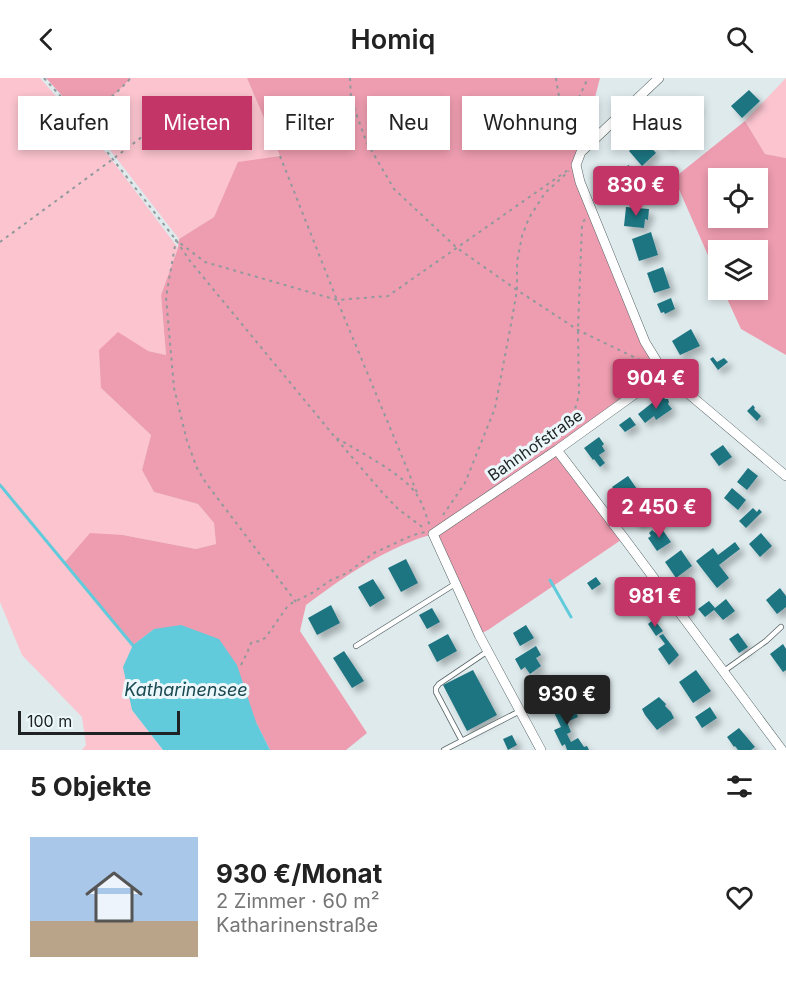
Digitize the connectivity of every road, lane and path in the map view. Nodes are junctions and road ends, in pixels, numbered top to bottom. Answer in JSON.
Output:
{"nodes":[{"id":1,"x":44,"y":78,"type":"edge"},
{"id":2,"x":131,"y":78,"type":"edge"},
{"id":3,"x":350,"y":78,"type":"edge"},
{"id":4,"x":556,"y":78,"type":"edge"},
{"id":5,"x":588,"y":78,"type":"edge"},
{"id":6,"x":659,"y":78,"type":"edge"},
{"id":7,"x":60,"y":96,"type":"edge"},
{"id":8,"x":112,"y":96,"type":"edge"},
{"id":9,"x":558,"y":96,"type":"edge"},
{"id":10,"x":580,"y":96,"type":"edge"},
{"id":11,"x":142,"y":137,"type":"edge"},
{"id":12,"x":106,"y":150,"type":"edge"},
{"id":13,"x":581,"y":152,"type":"joint"},
{"id":14,"x":280,"y":156,"type":"dead end"},
{"id":15,"x":113,"y":159,"type":"junction"},
{"id":16,"x":576,"y":165,"type":"junction"},
{"id":17,"x":590,"y":208,"type":"junction"},
{"id":18,"x":176,"y":240,"type":"junction"},
{"id":19,"x":0,"y":242,"type":"edge"},
{"id":20,"x":457,"y":248,"type":"junction"},
{"id":21,"x":517,"y":290,"type":"junction"},
{"id":22,"x":337,"y":300,"type":"junction"},
{"id":23,"x":578,"y":330,"type":"junction"},
{"id":24,"x":645,"y":363,"type":"dead end"},
{"id":25,"x":664,"y":373,"type":"junction"},
{"id":26,"x":334,"y":436,"type":"junction"},
{"id":27,"x":565,"y":443,"type":"junction"},
{"id":28,"x":557,"y":450,"type":"junction"},
{"id":29,"x":786,"y":476,"type":"edge"},
{"id":30,"x":418,"y":495,"type":"junction"},
{"id":31,"x":432,"y":532,"type":"junction"},
{"id":32,"x":455,"y":584,"type":"junction"},
{"id":33,"x":296,"y":602,"type":"junction"},
{"id":34,"x":781,"y":627,"type":"dead end"},
{"id":35,"x":356,"y":646,"type":"dead end"},
{"id":36,"x":488,"y":651,"type":"junction"},
{"id":37,"x":241,"y":665,"type":"dead end"},
{"id":38,"x":724,"y":671,"type":"junction"},
{"id":39,"x":520,"y":711,"type":"junction"},
{"id":40,"x":462,"y":741,"type":"junction"},
{"id":41,"x":444,"y":750,"type":"edge"},
{"id":42,"x":541,"y":750,"type":"edge"},
{"id":43,"x":782,"y":750,"type":"edge"}],
"edges":[{"from":1,"to":7,"type":"path"},
{"from":2,"to":8,"type":"path"},
{"from":3,"to":20,"type":"path"},
{"from":4,"to":9,"type":"path"},
{"from":5,"to":10,"type":"path"},
{"from":6,"to":13,"type":"street"},
{"from":11,"to":15,"type":"path"},
{"from":12,"to":15,"type":"path"},
{"from":13,"to":16,"type":"street"},
{"from":14,"to":22,"type":"path"},
{"from":15,"to":18,"type":"path"},
{"from":15,"to":19,"type":"path"},
{"from":16,"to":17,"type":"street"},
{"from":16,"to":20,"type":"path"},
{"from":16,"to":21,"type":"path"},
{"from":17,"to":23,"type":"path"},
{"from":17,"to":25,"type":"street"},
{"from":18,"to":22,"type":"path"},
{"from":18,"to":26,"type":"path"},
{"from":18,"to":33,"type":"path"},
{"from":20,"to":21,"type":"path"},
{"from":20,"to":22,"type":"path"},
{"from":21,"to":23,"type":"path"},
{"from":21,"to":31,"type":"path"},
{"from":22,"to":30,"type":"path"},
{"from":23,"to":24,"type":"path"},
{"from":23,"to":27,"type":"path"},
{"from":25,"to":27,"type":"street","name":"Bahnhofstraße"},
{"from":25,"to":29,"type":"street"},
{"from":26,"to":30,"type":"path"},
{"from":26,"to":33,"type":"path"},
{"from":27,"to":28,"type":"street","name":"Bahnhofstraße"},
{"from":28,"to":31,"type":"street","name":"Bahnhofstraße"},
{"from":28,"to":38,"type":"street"},
{"from":30,"to":31,"type":"path"},
{"from":31,"to":32,"type":"street"},
{"from":32,"to":35,"type":"lane"},
{"from":32,"to":36,"type":"street"},
{"from":33,"to":37,"type":"path"},
{"from":34,"to":38,"type":"lane"},
{"from":36,"to":39,"type":"street"},
{"from":36,"to":40,"type":"lane"},
{"from":38,"to":43,"type":"street"},
{"from":39,"to":40,"type":"lane"},
{"from":39,"to":42,"type":"street"},
{"from":40,"to":41,"type":"lane"}]}
